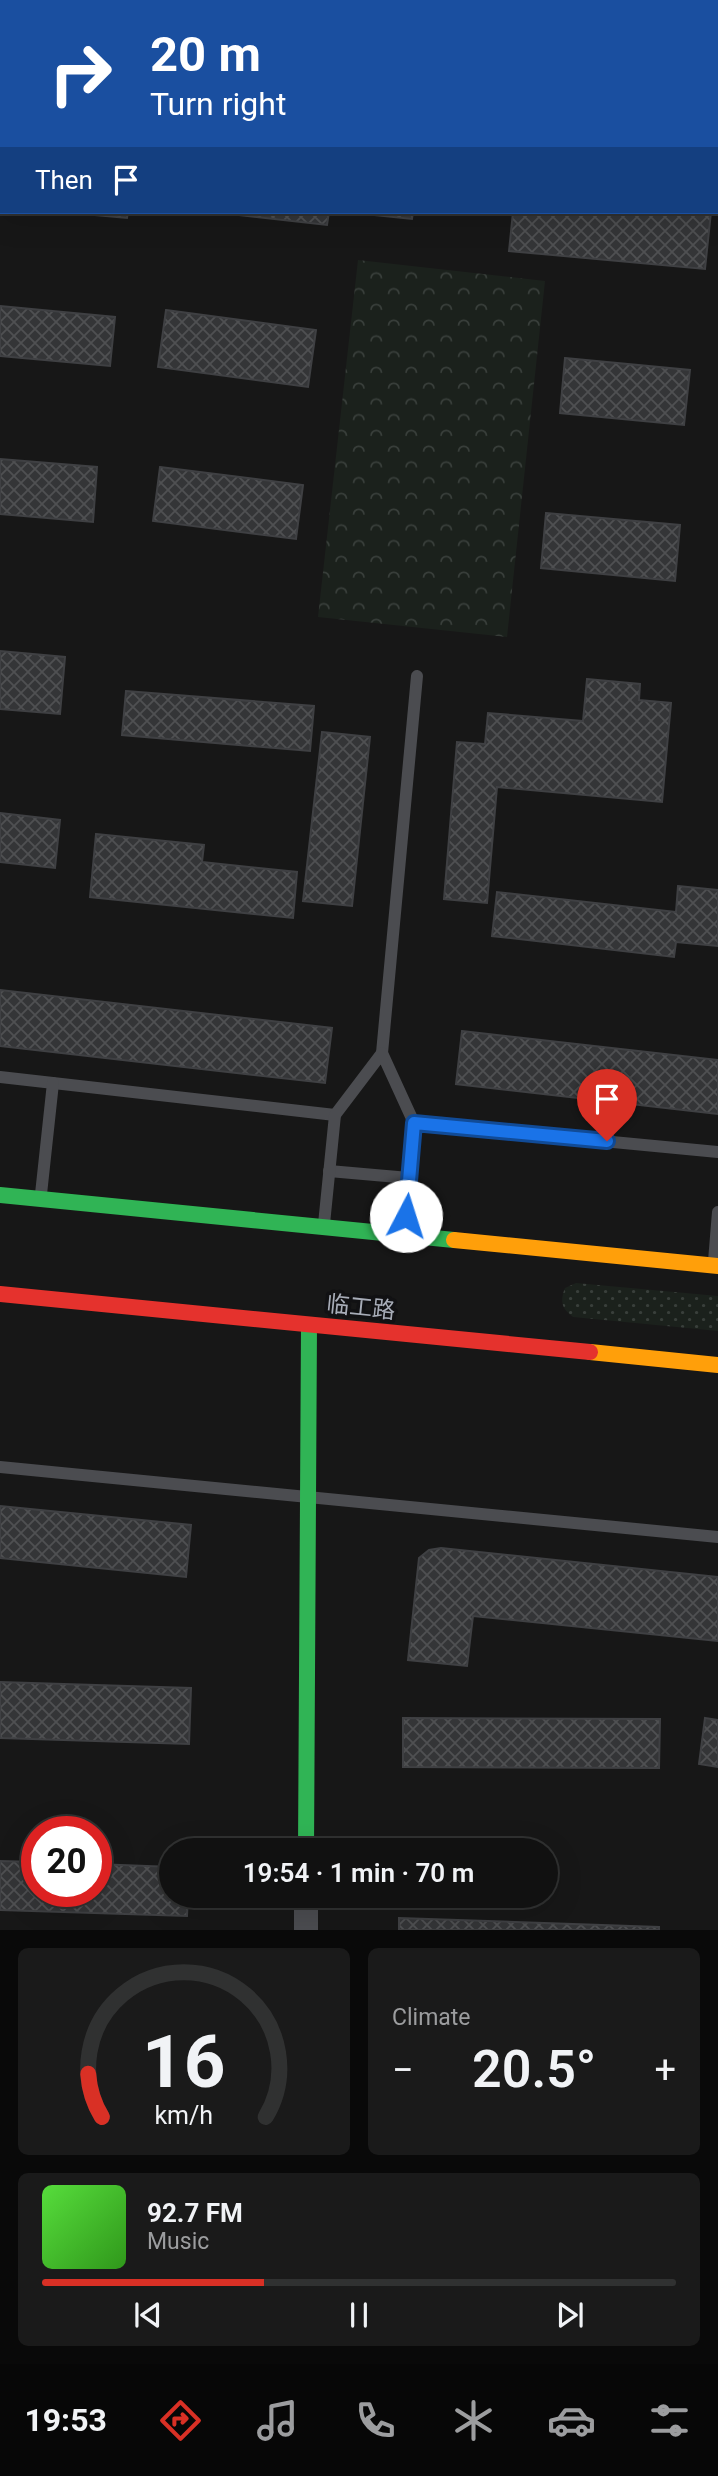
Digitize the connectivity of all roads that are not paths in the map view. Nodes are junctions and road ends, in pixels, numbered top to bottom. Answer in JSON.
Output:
{"nodes":[{"id":1,"x":416,"y":676,"type":"dead end"},
{"id":2,"x":382,"y":1053,"type":"junction"},
{"id":3,"x":0,"y":1077,"type":"edge"},
{"id":4,"x":52,"y":1083,"type":"junction"},
{"id":5,"x":335,"y":1115,"type":"junction"},
{"id":6,"x":414,"y":1123,"type":"junction"},
{"id":7,"x":718,"y":1152,"type":"edge"},
{"id":8,"x":329,"y":1171,"type":"junction"},
{"id":9,"x":409,"y":1178,"type":"junction"},
{"id":10,"x":0,"y":1195,"type":"edge"},
{"id":11,"x":40,"y":1199,"type":"junction"},
{"id":12,"x":718,"y":1212,"type":"edge"},
{"id":13,"x":323,"y":1227,"type":"junction"},
{"id":14,"x":404,"y":1236,"type":"junction"},
{"id":15,"x":716,"y":1266,"type":"edge"},
{"id":16,"x":0,"y":1294,"type":"edge"},
{"id":17,"x":309,"y":1325,"type":"junction"},
{"id":18,"x":718,"y":1365,"type":"edge"},
{"id":19,"x":0,"y":1467,"type":"edge"},
{"id":20,"x":308,"y":1497,"type":"junction"},
{"id":21,"x":718,"y":1537,"type":"edge"},
{"id":22,"x":306,"y":1838,"type":"edge"},
{"id":23,"x":306,"y":1908,"type":"edge"},
{"id":24,"x":306,"y":1930,"type":"edge"}],
"edges":[{"from":1,"to":2,"type":"lane"},
{"from":2,"to":5,"type":"lane"},
{"from":2,"to":6,"type":"lane"},
{"from":3,"to":4,"type":"lane"},
{"from":4,"to":5,"type":"lane"},
{"from":4,"to":11,"type":"lane"},
{"from":5,"to":8,"type":"lane"},
{"from":6,"to":7,"type":"lane"},
{"from":6,"to":9,"type":"lane"},
{"from":8,"to":9,"type":"lane"},
{"from":8,"to":13,"type":"lane"},
{"from":9,"to":14,"type":"lane"},
{"from":10,"to":11,"type":"main road"},
{"from":11,"to":13,"type":"main road"},
{"from":12,"to":15,"type":"lane"},
{"from":13,"to":14,"type":"main road"},
{"from":14,"to":15,"type":"main road"},
{"from":16,"to":17,"type":"main road","name":"临工路"},
{"from":17,"to":18,"type":"main road","name":"临工路"},
{"from":17,"to":20,"type":"main road"},
{"from":19,"to":20,"type":"lane"},
{"from":20,"to":21,"type":"lane"},
{"from":20,"to":22,"type":"main road"},
{"from":23,"to":24,"type":"street"}]}
